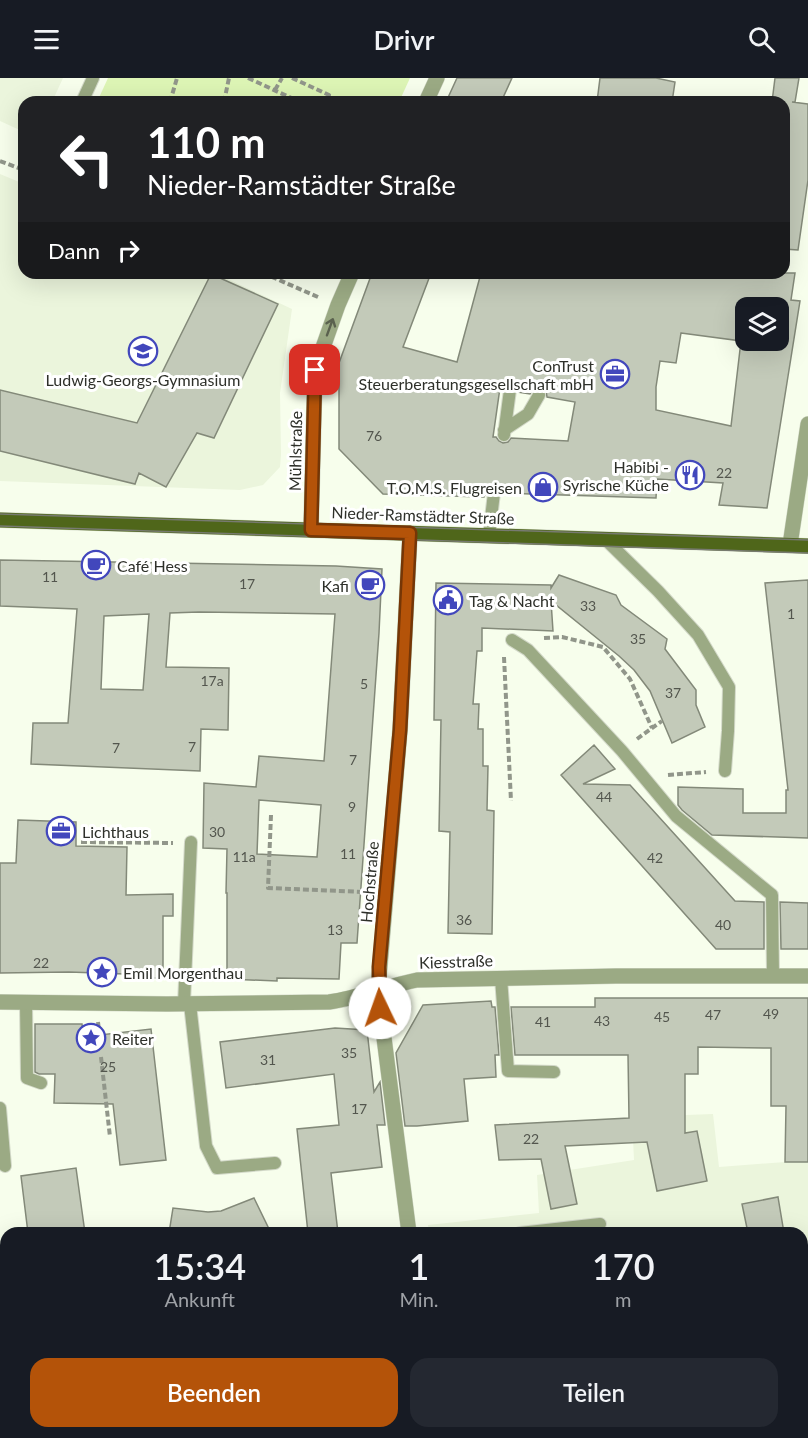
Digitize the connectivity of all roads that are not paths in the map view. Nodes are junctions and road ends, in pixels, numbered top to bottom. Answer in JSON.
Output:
{"nodes":[{"id":1,"x":93,"y":78,"type":"edge"},
{"id":2,"x":437,"y":78,"type":"edge"},
{"id":3,"x":85,"y":96,"type":"edge"},
{"id":4,"x":429,"y":96,"type":"edge"},
{"id":5,"x":349,"y":279,"type":"edge"},
{"id":6,"x":510,"y":390,"type":"dead end"},
{"id":7,"x":539,"y":395,"type":"dead end"},
{"id":8,"x":808,"y":424,"type":"edge"},
{"id":9,"x":805,"y":461,"type":"edge"},
{"id":10,"x":494,"y":493,"type":"dead end"},
{"id":11,"x":0,"y":520,"type":"edge"},
{"id":12,"x":311,"y":530,"type":"junction"},
{"id":13,"x":410,"y":533,"type":"junction"},
{"id":14,"x":489,"y":535,"type":"junction"},
{"id":15,"x":605,"y":539,"type":"junction"},
{"id":16,"x":790,"y":545,"type":"junction"},
{"id":17,"x":808,"y":546,"type":"edge"},
{"id":18,"x":512,"y":640,"type":"dead end"},
{"id":19,"x":725,"y":771,"type":"road end"},
{"id":20,"x":191,"y":842,"type":"dead end"},
{"id":21,"x":773,"y":976,"type":"junction"},
{"id":22,"x":808,"y":976,"type":"edge"},
{"id":23,"x":501,"y":978,"type":"junction"},
{"id":24,"x":379,"y":990,"type":"junction"},
{"id":25,"x":0,"y":1002,"type":"edge"},
{"id":26,"x":26,"y":1003,"type":"junction"},
{"id":27,"x":187,"y":1004,"type":"junction"},
{"id":28,"x":554,"y":1072,"type":"dead end"},
{"id":29,"x":41,"y":1083,"type":"dead end"},
{"id":30,"x":0,"y":1108,"type":"edge"},
{"id":31,"x":275,"y":1163,"type":"dead end"},
{"id":32,"x":4,"y":1167,"type":"dead end"},
{"id":33,"x":600,"y":1224,"type":"dead end"},
{"id":34,"x":408,"y":1227,"type":"edge"},
{"id":35,"x":573,"y":1227,"type":"edge"}],
"edges":[{"from":1,"to":3,"type":"lane"},
{"from":2,"to":4,"type":"street"},
{"from":12,"to":5,"type":"street","name":"Mühlstraße","one_way":true},
{"from":6,"to":7,"type":"lane"},
{"from":8,"to":9,"type":"street"},
{"from":9,"to":16,"type":"street"},
{"from":10,"to":14,"type":"lane"},
{"from":11,"to":12,"type":"main road","name":"Nieder-Ramstädter Straße"},
{"from":12,"to":13,"type":"main road","name":"Nieder-Ramstädter Straße"},
{"from":13,"to":14,"type":"main road","name":"Nieder-Ramstädter Straße"},
{"from":13,"to":24,"type":"street","name":"Hochstraße"},
{"from":14,"to":15,"type":"main road","name":"Nieder-Ramstädter Straße"},
{"from":15,"to":16,"type":"main road","name":"Nieder-Ramstädter Straße"},
{"from":15,"to":19,"type":"lane"},
{"from":16,"to":17,"type":"main road","name":"Nieder-Ramstädter Straße"},
{"from":18,"to":21,"type":"lane"},
{"from":20,"to":27,"type":"lane"},
{"from":21,"to":22,"type":"street","name":"Kiesstraße"},
{"from":21,"to":23,"type":"street","name":"Kiesstraße"},
{"from":23,"to":24,"type":"street","name":"Kiesstraße"},
{"from":23,"to":28,"type":"lane"},
{"from":24,"to":27,"type":"street","name":"Kiesstraße"},
{"from":24,"to":34,"type":"street","name":"Hochstraße"},
{"from":25,"to":26,"type":"street","name":"Kiesstraße"},
{"from":26,"to":27,"type":"street","name":"Kiesstraße"},
{"from":26,"to":29,"type":"lane"},
{"from":27,"to":31,"type":"lane"},
{"from":30,"to":32,"type":"lane"},
{"from":33,"to":35,"type":"lane"}]}
